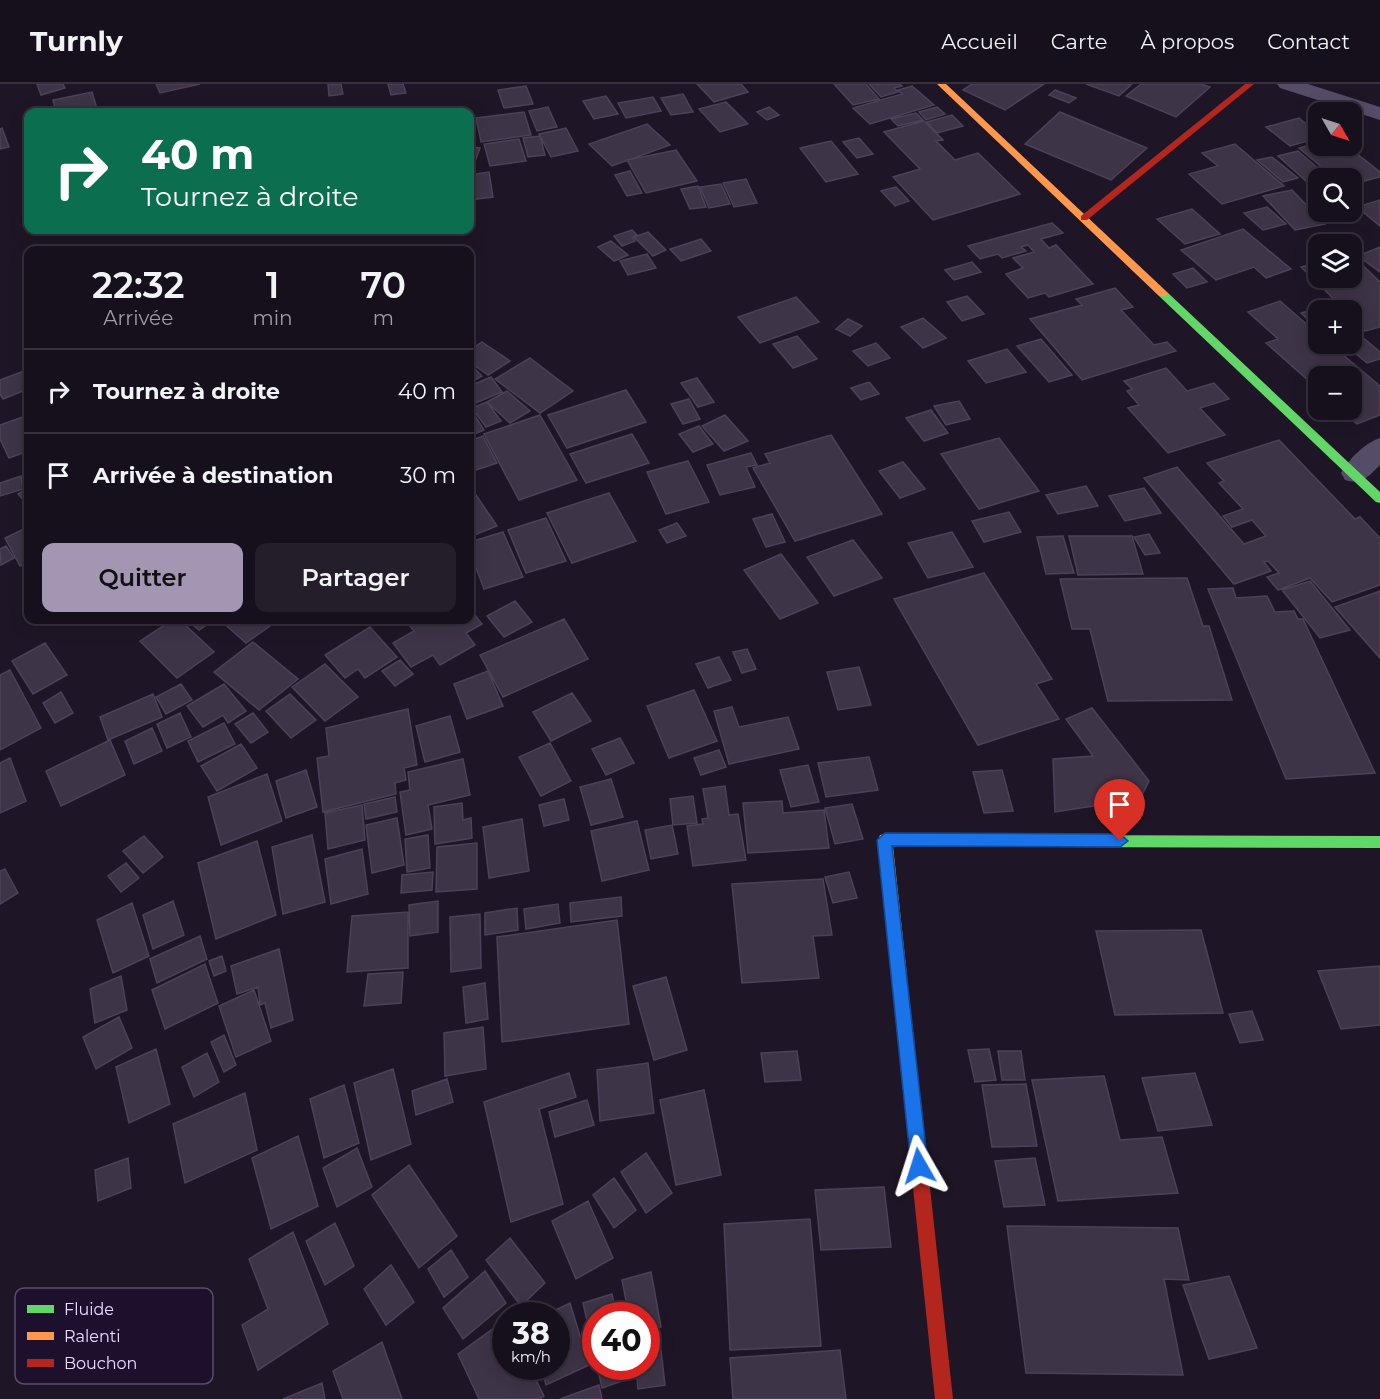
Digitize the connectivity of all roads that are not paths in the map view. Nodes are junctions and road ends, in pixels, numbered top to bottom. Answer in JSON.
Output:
{"nodes":[{"id":1,"x":941,"y":84,"type":"edge"},
{"id":2,"x":1250,"y":84,"type":"edge"},
{"id":3,"x":1287,"y":84,"type":"edge"},
{"id":4,"x":1380,"y":114,"type":"edge"},
{"id":5,"x":1084,"y":218,"type":"junction"},
{"id":6,"x":1380,"y":448,"type":"edge"},
{"id":7,"x":1355,"y":473,"type":"junction"},
{"id":8,"x":1380,"y":499,"type":"edge"},
{"id":9,"x":1380,"y":842,"type":"edge"},
{"id":10,"x":944,"y":1399,"type":"edge"}],
"edges":[{"from":1,"to":5,"type":"street"},
{"from":2,"to":5,"type":"street"},
{"from":3,"to":4,"type":"street"},
{"from":5,"to":7,"type":"street"},
{"from":6,"to":7,"type":"street"},
{"from":7,"to":8,"type":"street"},
{"from":9,"to":10,"type":"street"}]}
